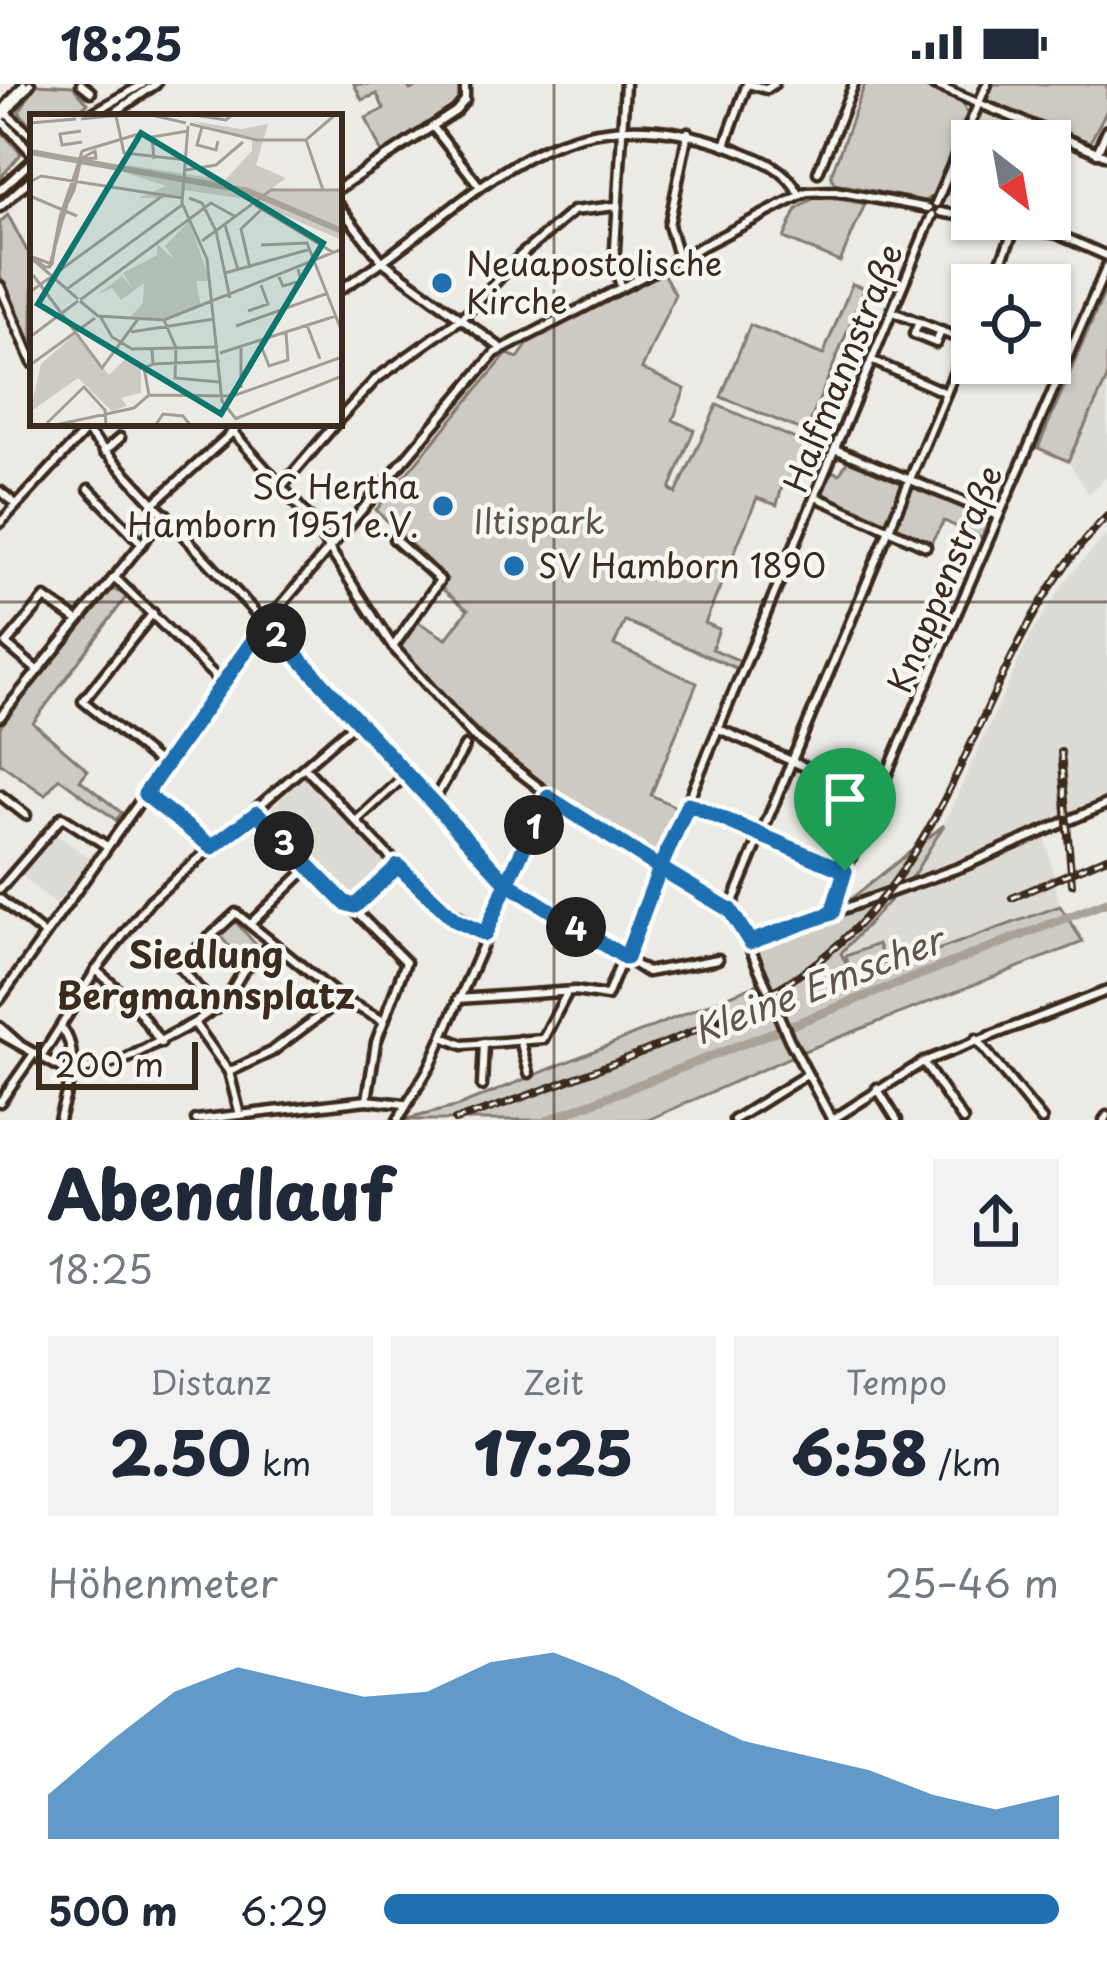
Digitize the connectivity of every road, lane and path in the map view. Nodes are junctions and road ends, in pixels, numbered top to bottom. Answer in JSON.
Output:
{"nodes":[{"id":1,"x":27,"y":84,"type":"edge"},
{"id":2,"x":81,"y":84,"type":"edge"},
{"id":3,"x":143,"y":84,"type":"edge"},
{"id":4,"x":156,"y":84,"type":"edge"},
{"id":5,"x":465,"y":84,"type":"edge"},
{"id":6,"x":626,"y":84,"type":"edge"},
{"id":7,"x":748,"y":84,"type":"edge"},
{"id":8,"x":774,"y":84,"type":"edge"},
{"id":9,"x":854,"y":84,"type":"edge"},
{"id":10,"x":932,"y":84,"type":"edge"},
{"id":11,"x":987,"y":84,"type":"edge"},
{"id":12,"x":91,"y":92,"type":"dead end"},
{"id":13,"x":979,"y":104,"type":"junction"},
{"id":14,"x":2,"y":114,"type":"edge"},
{"id":15,"x":91,"y":114,"type":"edge"},
{"id":16,"x":112,"y":114,"type":"edge"},
{"id":17,"x":619,"y":126,"type":"junction"},
{"id":18,"x":434,"y":127,"type":"junction"},
{"id":19,"x":1107,"y":130,"type":"edge"},
{"id":20,"x":688,"y":132,"type":"junction"},
{"id":21,"x":30,"y":135,"type":"edge"},
{"id":22,"x":725,"y":145,"type":"junction"},
{"id":23,"x":30,"y":153,"type":"edge"},
{"id":24,"x":1097,"y":153,"type":"junction"},
{"id":25,"x":1107,"y":157,"type":"edge"},
{"id":26,"x":30,"y":160,"type":"edge"},
{"id":27,"x":818,"y":172,"type":"dead end"},
{"id":28,"x":30,"y":180,"type":"edge"},
{"id":29,"x":478,"y":183,"type":"junction"},
{"id":30,"x":342,"y":186,"type":"edge"},
{"id":31,"x":0,"y":190,"type":"edge"},
{"id":32,"x":799,"y":194,"type":"junction"},
{"id":33,"x":616,"y":206,"type":"junction"},
{"id":34,"x":0,"y":207,"type":"edge"},
{"id":35,"x":342,"y":210,"type":"edge"},
{"id":36,"x":934,"y":210,"type":"junction"},
{"id":37,"x":951,"y":213,"type":"edge"},
{"id":38,"x":1071,"y":240,"type":"edge"},
{"id":39,"x":678,"y":256,"type":"junction"},
{"id":40,"x":1107,"y":256,"type":"edge"},
{"id":41,"x":382,"y":261,"type":"junction"},
{"id":42,"x":1107,"y":266,"type":"edge"},
{"id":43,"x":0,"y":286,"type":"edge"},
{"id":44,"x":621,"y":286,"type":"junction"},
{"id":45,"x":342,"y":288,"type":"edge"},
{"id":46,"x":892,"y":311,"type":"junction"},
{"id":47,"x":462,"y":318,"type":"junction"},
{"id":48,"x":951,"y":335,"type":"edge"},
{"id":49,"x":501,"y":348,"type":"junction"},
{"id":50,"x":30,"y":356,"type":"edge"},
{"id":51,"x":872,"y":361,"type":"junction"},
{"id":52,"x":951,"y":381,"type":"edge"},
{"id":53,"x":946,"y":393,"type":"junction"},
{"id":54,"x":342,"y":416,"type":"edge"},
{"id":55,"x":82,"y":426,"type":"edge"},
{"id":56,"x":90,"y":426,"type":"edge"},
{"id":57,"x":229,"y":426,"type":"edge"},
{"id":58,"x":231,"y":426,"type":"edge"},
{"id":59,"x":333,"y":426,"type":"edge"},
{"id":60,"x":86,"y":431,"type":"junction"},
{"id":61,"x":120,"y":438,"type":"dead end"},
{"id":62,"x":836,"y":449,"type":"junction"},
{"id":63,"x":104,"y":452,"type":"junction"},
{"id":64,"x":911,"y":479,"type":"junction"},
{"id":65,"x":283,"y":485,"type":"junction"},
{"id":66,"x":89,"y":489,"type":"dead end"},
{"id":67,"x":0,"y":491,"type":"edge"},
{"id":68,"x":816,"y":497,"type":"junction"},
{"id":69,"x":157,"y":500,"type":"junction"},
{"id":70,"x":16,"y":504,"type":"junction"},
{"id":71,"x":166,"y":514,"type":"junction"},
{"id":72,"x":998,"y":516,"type":"junction"},
{"id":73,"x":0,"y":523,"type":"edge"},
{"id":74,"x":889,"y":530,"type":"junction"},
{"id":75,"x":394,"y":539,"type":"dead end"},
{"id":76,"x":142,"y":544,"type":"junction"},
{"id":77,"x":926,"y":546,"type":"dead end"},
{"id":78,"x":328,"y":549,"type":"junction"},
{"id":79,"x":114,"y":577,"type":"junction"},
{"id":80,"x":153,"y":613,"type":"junction"},
{"id":81,"x":78,"y":621,"type":"junction"},
{"id":82,"x":266,"y":622,"type":"junction"},
{"id":83,"x":393,"y":647,"type":"junction"},
{"id":84,"x":38,"y":670,"type":"junction"},
{"id":85,"x":223,"y":684,"type":"junction"},
{"id":86,"x":0,"y":718,"type":"edge"},
{"id":87,"x":357,"y":721,"type":"junction"},
{"id":88,"x":719,"y":729,"type":"junction"},
{"id":89,"x":465,"y":746,"type":"dead end"},
{"id":90,"x":794,"y":761,"type":"junction"},
{"id":91,"x":164,"y":767,"type":"junction"},
{"id":92,"x":305,"y":768,"type":"junction"},
{"id":93,"x":407,"y":774,"type":"junction"},
{"id":94,"x":145,"y":794,"type":"junction"},
{"id":95,"x":0,"y":795,"type":"edge"},
{"id":96,"x":548,"y":797,"type":"junction"},
{"id":97,"x":877,"y":798,"type":"junction"},
{"id":98,"x":433,"y":802,"type":"junction"},
{"id":99,"x":688,"y":804,"type":"junction"},
{"id":100,"x":1107,"y":804,"type":"edge"},
{"id":101,"x":257,"y":813,"type":"junction"},
{"id":102,"x":26,"y":815,"type":"dead end"},
{"id":103,"x":357,"y":820,"type":"junction"},
{"id":104,"x":764,"y":835,"type":"junction"},
{"id":105,"x":107,"y":846,"type":"junction"},
{"id":106,"x":212,"y":847,"type":"junction"},
{"id":107,"x":398,"y":866,"type":"junction"},
{"id":108,"x":309,"y":867,"type":"junction"},
{"id":109,"x":660,"y":868,"type":"junction"},
{"id":110,"x":845,"y":871,"type":"junction"},
{"id":111,"x":507,"y":883,"type":"junction"},
{"id":112,"x":0,"y":889,"type":"edge"},
{"id":113,"x":0,"y":899,"type":"edge"},
{"id":114,"x":355,"y":906,"type":"junction"},
{"id":115,"x":730,"y":910,"type":"junction"},
{"id":116,"x":832,"y":913,"type":"junction"},
{"id":117,"x":250,"y":924,"type":"junction"},
{"id":118,"x":45,"y":934,"type":"junction"},
{"id":119,"x":485,"y":934,"type":"junction"},
{"id":120,"x":750,"y":942,"type":"junction"},
{"id":121,"x":271,"y":945,"type":"junction"},
{"id":122,"x":626,"y":958,"type":"junction"},
{"id":123,"x":718,"y":959,"type":"dead end"},
{"id":124,"x":96,"y":970,"type":"junction"},
{"id":125,"x":1107,"y":991,"type":"edge"},
{"id":126,"x":567,"y":992,"type":"junction"},
{"id":127,"x":0,"y":999,"type":"edge"},
{"id":128,"x":342,"y":999,"type":"junction"},
{"id":129,"x":458,"y":1000,"type":"junction"},
{"id":130,"x":216,"y":1009,"type":"junction"},
{"id":131,"x":382,"y":1020,"type":"junction"},
{"id":132,"x":194,"y":1023,"type":"junction"},
{"id":133,"x":61,"y":1027,"type":"junction"},
{"id":134,"x":0,"y":1031,"type":"edge"},
{"id":135,"x":443,"y":1036,"type":"junction"},
{"id":136,"x":976,"y":1039,"type":"junction"},
{"id":137,"x":520,"y":1040,"type":"junction"},
{"id":138,"x":161,"y":1043,"type":"junction"},
{"id":139,"x":484,"y":1043,"type":"junction"},
{"id":140,"x":35,"y":1056,"type":"junction"},
{"id":141,"x":923,"y":1062,"type":"junction"},
{"id":142,"x":70,"y":1072,"type":"junction"},
{"id":143,"x":229,"y":1072,"type":"junction"},
{"id":144,"x":529,"y":1073,"type":"dead end"},
{"id":145,"x":806,"y":1075,"type":"junction"},
{"id":146,"x":482,"y":1086,"type":"dead end"},
{"id":147,"x":877,"y":1088,"type":"junction"},
{"id":148,"x":367,"y":1100,"type":"junction"},
{"id":149,"x":0,"y":1102,"type":"edge"},
{"id":150,"x":404,"y":1104,"type":"junction"},
{"id":151,"x":240,"y":1117,"type":"junction"},
{"id":152,"x":58,"y":1120,"type":"edge"},
{"id":153,"x":196,"y":1120,"type":"edge"},
{"id":154,"x":398,"y":1120,"type":"edge"},
{"id":155,"x":734,"y":1120,"type":"edge"},
{"id":156,"x":832,"y":1120,"type":"edge"},
{"id":157,"x":897,"y":1120,"type":"edge"},
{"id":158,"x":963,"y":1120,"type":"edge"},
{"id":159,"x":1042,"y":1120,"type":"edge"}],
"edges":[{"from":1,"to":14,"type":"street"},
{"from":2,"to":12,"type":"street"},
{"from":3,"to":15,"type":"street"},
{"from":4,"to":16,"type":"street"},
{"from":5,"to":18,"type":"street"},
{"from":6,"to":17,"type":"street"},
{"from":7,"to":8,"type":"street"},
{"from":7,"to":22,"type":"street"},
{"from":9,"to":27,"type":"street"},
{"from":10,"to":13,"type":"street"},
{"from":11,"to":13,"type":"street","name":"Halfmannstraße"},
{"from":13,"to":24,"type":"street"},
{"from":13,"to":36,"type":"street","name":"Halfmannstraße"},
{"from":14,"to":21,"type":"street"},
{"from":14,"to":23,"type":"street"},
{"from":17,"to":20,"type":"street"},
{"from":17,"to":29,"type":"street"},
{"from":17,"to":33,"type":"street"},
{"from":18,"to":29,"type":"street"},
{"from":18,"to":30,"type":"street"},
{"from":19,"to":24,"type":"street"},
{"from":20,"to":22,"type":"street"},
{"from":20,"to":39,"type":"street"},
{"from":22,"to":32,"type":"street"},
{"from":24,"to":25,"type":"street"},
{"from":26,"to":31,"type":"street"},
{"from":28,"to":34,"type":"street"},
{"from":29,"to":41,"type":"street"},
{"from":32,"to":36,"type":"street"},
{"from":32,"to":39,"type":"street"},
{"from":33,"to":44,"type":"street"},
{"from":33,"to":47,"type":"street"},
{"from":35,"to":41,"type":"street"},
{"from":36,"to":37,"type":"street"},
{"from":36,"to":46,"type":"street","name":"Halfmannstraße"},
{"from":38,"to":40,"type":"street"},
{"from":39,"to":44,"type":"street"},
{"from":41,"to":45,"type":"street"},
{"from":41,"to":47,"type":"street"},
{"from":42,"to":72,"type":"street","name":"Knappenstraße"},
{"from":43,"to":50,"type":"street"},
{"from":44,"to":49,"type":"street"},
{"from":46,"to":48,"type":"street"},
{"from":46,"to":51,"type":"street","name":"Halfmannstraße"},
{"from":47,"to":49,"type":"street"},
{"from":47,"to":54,"type":"street"},
{"from":49,"to":78,"type":"street"},
{"from":51,"to":53,"type":"street"},
{"from":51,"to":62,"type":"street","name":"Halfmannstraße"},
{"from":52,"to":53,"type":"street"},
{"from":53,"to":64,"type":"street"},
{"from":55,"to":60,"type":"street"},
{"from":56,"to":60,"type":"street"},
{"from":57,"to":69,"type":"street"},
{"from":58,"to":65,"type":"street"},
{"from":59,"to":65,"type":"street"},
{"from":60,"to":63,"type":"street"},
{"from":60,"to":70,"type":"street"},
{"from":61,"to":63,"type":"street"},
{"from":62,"to":64,"type":"street"},
{"from":62,"to":68,"type":"street","name":"Halfmannstraße"},
{"from":63,"to":69,"type":"street"},
{"from":64,"to":72,"type":"street"},
{"from":64,"to":74,"type":"street"},
{"from":65,"to":78,"type":"street"},
{"from":66,"to":76,"type":"street"},
{"from":67,"to":70,"type":"street"},
{"from":68,"to":74,"type":"street"},
{"from":68,"to":88,"type":"street","name":"Halfmannstraße"},
{"from":69,"to":71,"type":"street"},
{"from":70,"to":73,"type":"street"},
{"from":71,"to":76,"type":"street"},
{"from":71,"to":82,"type":"street"},
{"from":72,"to":97,"type":"street","name":"Knappenstraße"},
{"from":74,"to":77,"type":"street"},
{"from":74,"to":90,"type":"street"},
{"from":75,"to":83,"type":"street"},
{"from":76,"to":79,"type":"street"},
{"from":78,"to":82,"type":"street"},
{"from":78,"to":83,"type":"street"},
{"from":79,"to":80,"type":"street"},
{"from":79,"to":81,"type":"street"},
{"from":80,"to":85,"type":"street"},
{"from":80,"to":91,"type":"street"},
{"from":81,"to":84,"type":"street"},
{"from":81,"to":84,"type":"street"},
{"from":82,"to":85,"type":"street"},
{"from":82,"to":87,"type":"street"},
{"from":83,"to":96,"type":"street"},
{"from":84,"to":86,"type":"street"},
{"from":85,"to":91,"type":"street"},
{"from":87,"to":92,"type":"street"},
{"from":87,"to":93,"type":"street"},
{"from":88,"to":90,"type":"street"},
{"from":88,"to":99,"type":"street","name":"Halfmannstraße"},
{"from":89,"to":98,"type":"street"},
{"from":90,"to":97,"type":"street"},
{"from":90,"to":104,"type":"street"},
{"from":91,"to":94,"type":"street"},
{"from":92,"to":101,"type":"street"},
{"from":92,"to":103,"type":"street"},
{"from":93,"to":98,"type":"street"},
{"from":93,"to":103,"type":"street"},
{"from":94,"to":105,"type":"street"},
{"from":94,"to":106,"type":"street"},
{"from":95,"to":102,"type":"street"},
{"from":96,"to":109,"type":"street"},
{"from":96,"to":111,"type":"street"},
{"from":97,"to":110,"type":"street","name":"Knappenstraße"},
{"from":98,"to":111,"type":"street"},
{"from":99,"to":104,"type":"street"},
{"from":99,"to":109,"type":"street","name":"Halfmannstraße"},
{"from":100,"to":116,"type":"street"},
{"from":101,"to":106,"type":"street"},
{"from":101,"to":108,"type":"street"},
{"from":103,"to":107,"type":"street"},
{"from":104,"to":110,"type":"street"},
{"from":104,"to":115,"type":"street"},
{"from":105,"to":112,"type":"street"},
{"from":105,"to":118,"type":"street"},
{"from":106,"to":124,"type":"street"},
{"from":107,"to":114,"type":"street"},
{"from":107,"to":119,"type":"street"},
{"from":108,"to":114,"type":"street"},
{"from":108,"to":117,"type":"street"},
{"from":109,"to":115,"type":"street"},
{"from":109,"to":122,"type":"street","name":"Halfmannstraße"},
{"from":110,"to":116,"type":"street","name":"Knappenstraße"},
{"from":111,"to":119,"type":"street"},
{"from":111,"to":122,"type":"street"},
{"from":113,"to":118,"type":"street"},
{"from":114,"to":131,"type":"street"},
{"from":115,"to":120,"type":"street"},
{"from":116,"to":120,"type":"street"},
{"from":117,"to":121,"type":"street"},
{"from":117,"to":130,"type":"street"},
{"from":118,"to":127,"type":"street"},
{"from":119,"to":129,"type":"street"},
{"from":120,"to":145,"type":"street"},
{"from":121,"to":128,"type":"street"},
{"from":121,"to":130,"type":"street"},
{"from":122,"to":123,"type":"street"},
{"from":122,"to":126,"type":"street","name":"Halfmannstraße"},
{"from":124,"to":133,"type":"street"},
{"from":124,"to":138,"type":"street"},
{"from":125,"to":136,"type":"street"},
{"from":126,"to":129,"type":"street","name":"Halfmannstraße"},
{"from":126,"to":137,"type":"street"},
{"from":128,"to":131,"type":"street"},
{"from":128,"to":143,"type":"street"},
{"from":129,"to":135,"type":"street"},
{"from":130,"to":132,"type":"street"},
{"from":131,"to":148,"type":"street"},
{"from":132,"to":138,"type":"street"},
{"from":132,"to":143,"type":"street"},
{"from":133,"to":140,"type":"street"},
{"from":133,"to":142,"type":"street"},
{"from":134,"to":140,"type":"street"},
{"from":135,"to":139,"type":"street"},
{"from":135,"to":150,"type":"street"},
{"from":136,"to":141,"type":"street"},
{"from":136,"to":159,"type":"street"},
{"from":137,"to":139,"type":"street"},
{"from":137,"to":144,"type":"street"},
{"from":138,"to":142,"type":"street"},
{"from":139,"to":146,"type":"street"},
{"from":140,"to":142,"type":"street"},
{"from":140,"to":149,"type":"street"},
{"from":141,"to":147,"type":"street"},
{"from":141,"to":158,"type":"street"},
{"from":142,"to":152,"type":"street"},
{"from":143,"to":151,"type":"street"},
{"from":145,"to":155,"type":"street"},
{"from":145,"to":156,"type":"street"},
{"from":147,"to":156,"type":"street"},
{"from":147,"to":157,"type":"street"},
{"from":148,"to":150,"type":"street"},
{"from":148,"to":151,"type":"street"},
{"from":150,"to":154,"type":"street"},
{"from":151,"to":153,"type":"street"}]}
